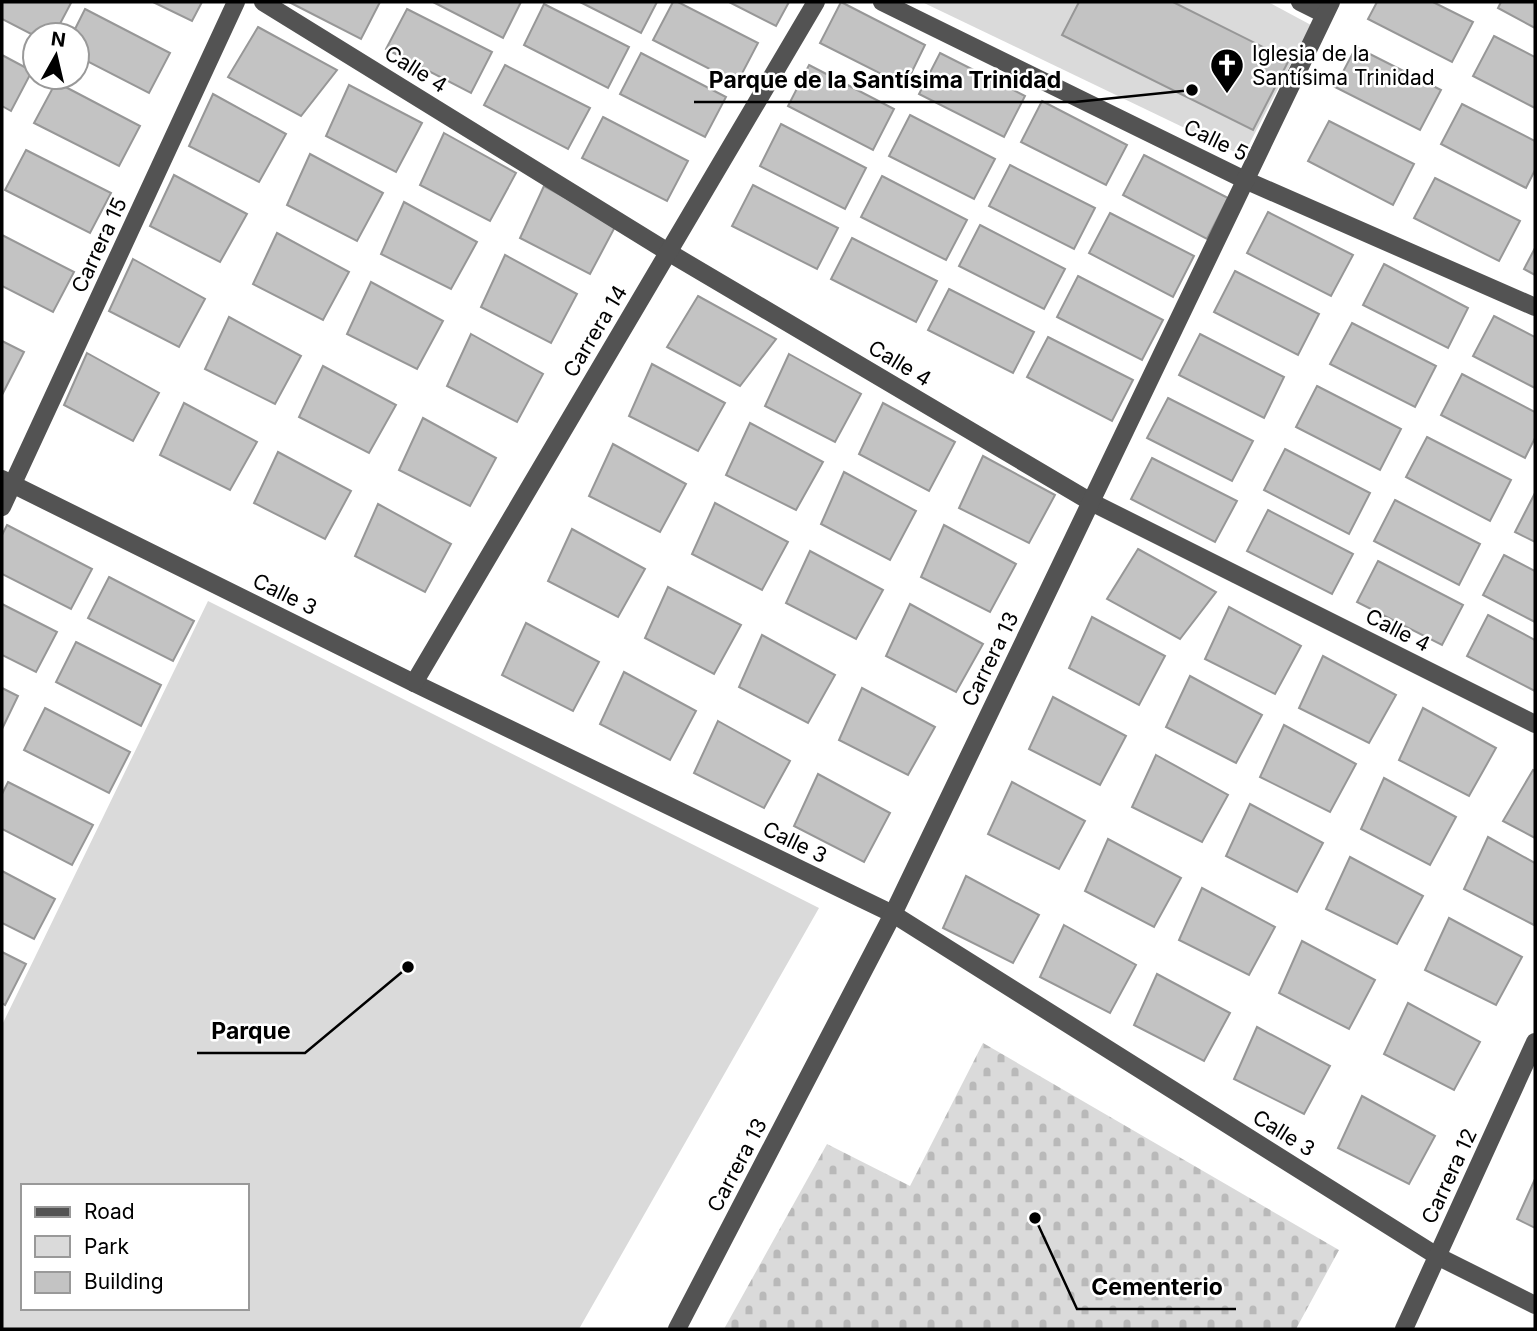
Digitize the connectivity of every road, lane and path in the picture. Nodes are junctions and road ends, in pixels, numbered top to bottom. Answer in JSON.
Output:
{"nodes":[{"id":1,"x":236,"y":2,"type":"edge"},
{"id":2,"x":263,"y":2,"type":"edge"},
{"id":3,"x":816,"y":2,"type":"edge"},
{"id":4,"x":882,"y":2,"type":"edge"},
{"id":5,"x":1300,"y":2,"type":"edge"},
{"id":6,"x":1327,"y":8,"type":"edge"},
{"id":7,"x":1245,"y":180,"type":"junction"},
{"id":8,"x":668,"y":252,"type":"junction"},
{"id":9,"x":1535,"y":307,"type":"edge"},
{"id":10,"x":7,"y":481,"type":"edge"},
{"id":11,"x":1091,"y":502,"type":"junction"},
{"id":12,"x":2,"y":507,"type":"edge"},
{"id":13,"x":414,"y":683,"type":"junction"},
{"id":14,"x":1535,"y":724,"type":"edge"},
{"id":15,"x":893,"y":915,"type":"junction"},
{"id":16,"x":1535,"y":1042,"type":"edge"},
{"id":17,"x":1437,"y":1256,"type":"junction"},
{"id":18,"x":1535,"y":1306,"type":"edge"},
{"id":19,"x":677,"y":1329,"type":"edge"},
{"id":20,"x":1404,"y":1329,"type":"edge"}],
"edges":[{"from":1,"to":10,"type":"street","name":"Carrera 15"},
{"from":2,"to":8,"type":"street","name":"Calle 4"},
{"from":3,"to":8,"type":"street","name":"Carrera 14"},
{"from":4,"to":7,"type":"street","name":"Calle 5"},
{"from":5,"to":6,"type":"street"},
{"from":6,"to":7,"type":"street","name":"Carrera 13"},
{"from":7,"to":9,"type":"street","name":"Calle 5"},
{"from":7,"to":11,"type":"street","name":"Carrera 13"},
{"from":8,"to":11,"type":"street","name":"Calle 4"},
{"from":8,"to":13,"type":"street","name":"Carrera 14"},
{"from":10,"to":12,"type":"street","name":"Carrera 15"},
{"from":10,"to":13,"type":"street","name":"Calle 3"},
{"from":11,"to":14,"type":"street","name":"Calle 4"},
{"from":11,"to":15,"type":"street","name":"Carrera 13"},
{"from":13,"to":15,"type":"street","name":"Calle 3"},
{"from":15,"to":17,"type":"street","name":"Calle 3"},
{"from":15,"to":19,"type":"street","name":"Carrera 13"},
{"from":16,"to":17,"type":"street","name":"Carrera 12"},
{"from":17,"to":18,"type":"street","name":"Calle 3"},
{"from":17,"to":20,"type":"street","name":"Carrera 12"}]}
